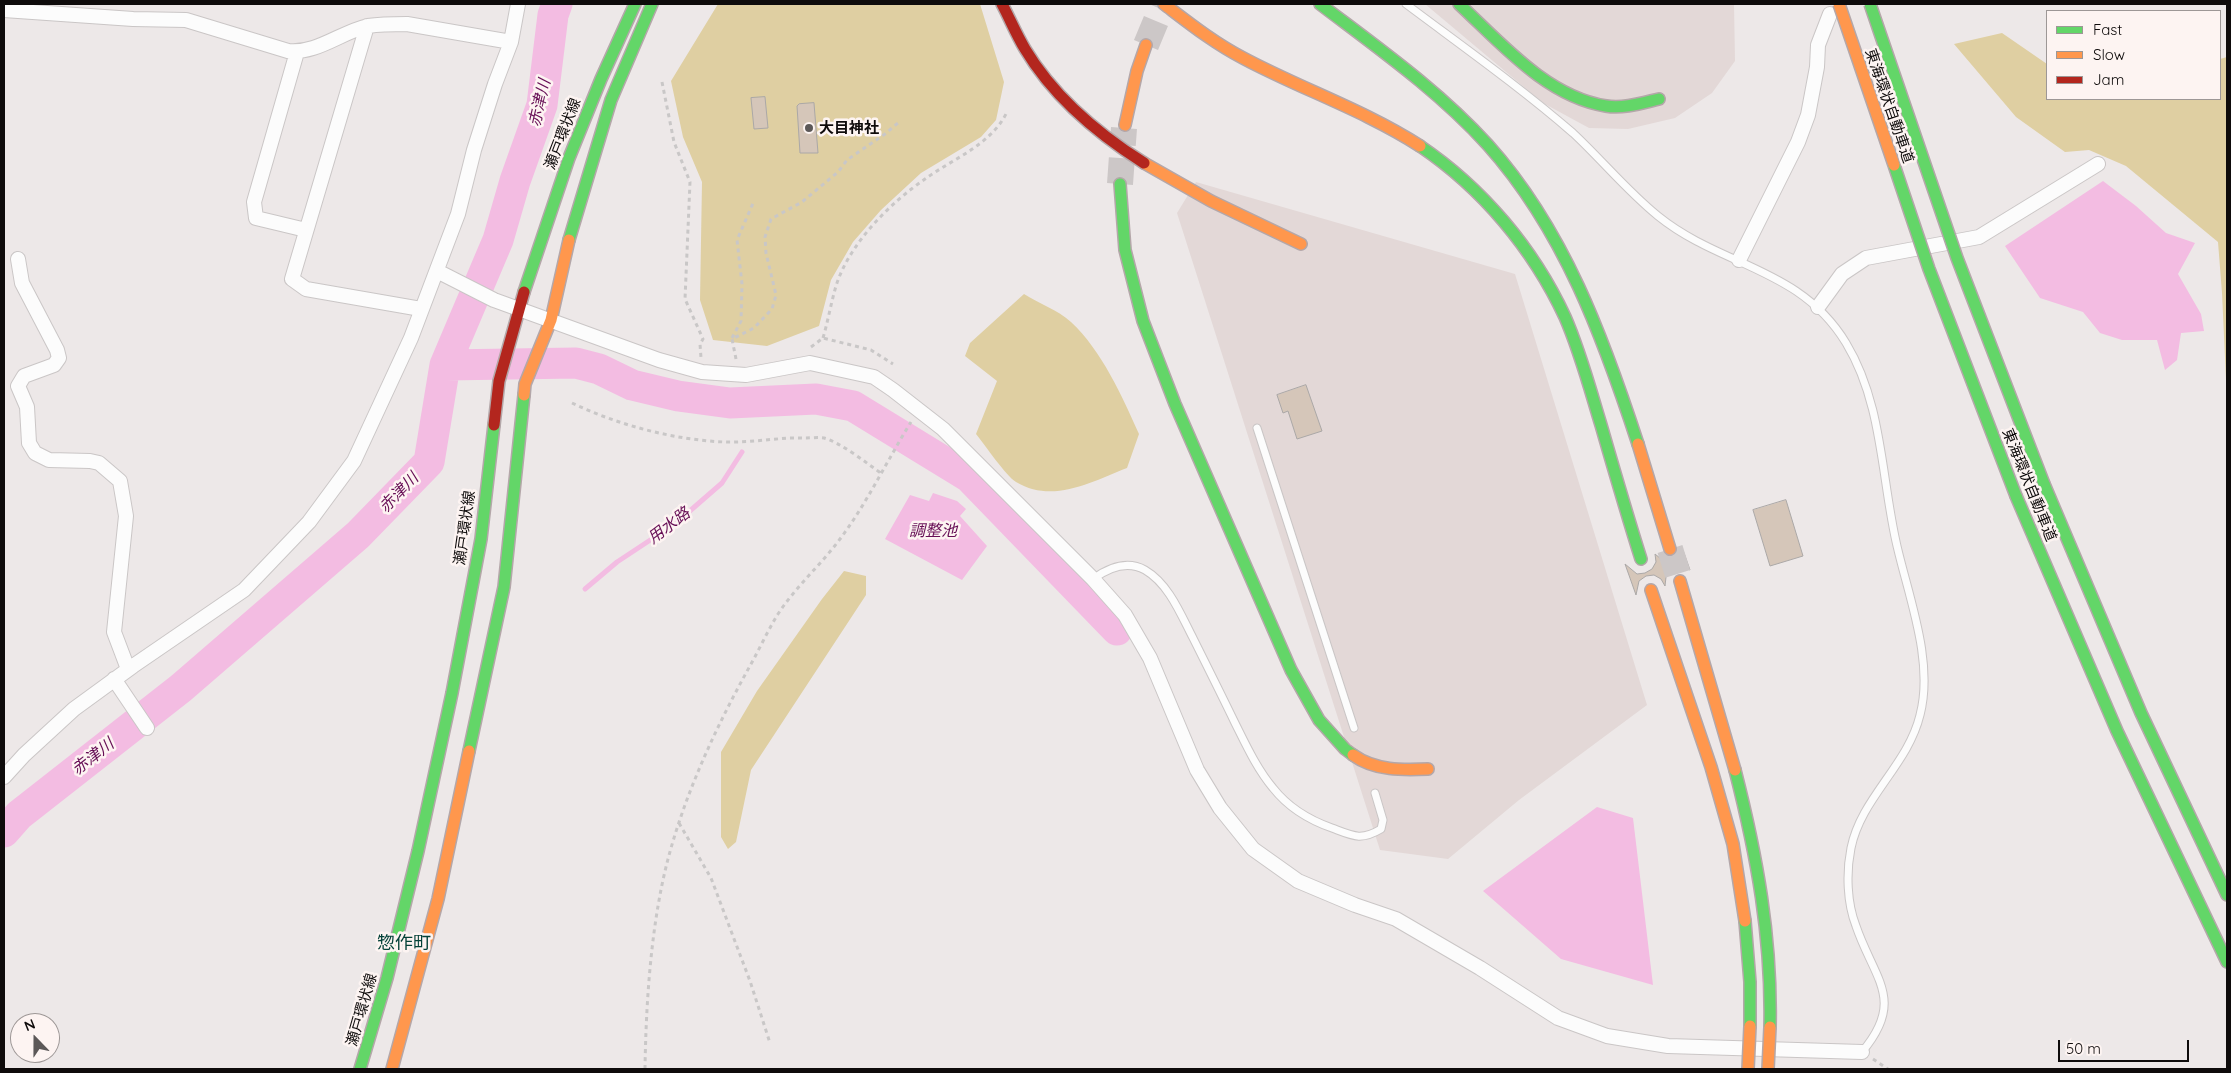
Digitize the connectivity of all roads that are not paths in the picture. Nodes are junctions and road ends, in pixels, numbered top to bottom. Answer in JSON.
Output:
{"nodes":[{"id":1,"x":518,"y":4,"type":"edge"},
{"id":2,"x":635,"y":4,"type":"edge"},
{"id":3,"x":652,"y":4,"type":"edge"},
{"id":4,"x":1002,"y":4,"type":"edge"},
{"id":5,"x":1164,"y":4,"type":"edge"},
{"id":6,"x":1320,"y":4,"type":"edge"},
{"id":7,"x":1406,"y":4,"type":"edge"},
{"id":8,"x":1459,"y":4,"type":"edge"},
{"id":9,"x":1870,"y":4,"type":"edge"},
{"id":10,"x":1878,"y":4,"type":"edge"},
{"id":11,"x":1832,"y":7,"type":"edge"},
{"id":12,"x":4,"y":10,"type":"edge"},
{"id":13,"x":367,"y":26,"type":"junction"},
{"id":14,"x":511,"y":42,"type":"junction"},
{"id":15,"x":1146,"y":45,"type":"tunnel mouth"},
{"id":16,"x":297,"y":52,"type":"junction"},
{"id":17,"x":1659,"y":99,"type":"dead end"},
{"id":18,"x":1125,"y":124,"type":"tunnel mouth"},
{"id":19,"x":2098,"y":164,"type":"dead end"},
{"id":20,"x":1120,"y":184,"type":"tunnel mouth"},
{"id":21,"x":306,"y":230,"type":"junction"},
{"id":22,"x":1300,"y":244,"type":"dead end"},
{"id":23,"x":1956,"y":258,"type":"junction"},
{"id":24,"x":18,"y":259,"type":"dead end"},
{"id":25,"x":1739,"y":260,"type":"junction"},
{"id":26,"x":437,"y":271,"type":"junction"},
{"id":27,"x":1818,"y":307,"type":"junction"},
{"id":28,"x":421,"y":309,"type":"junction"},
{"id":29,"x":518,"y":309,"type":"junction"},
{"id":30,"x":551,"y":320,"type":"junction"},
{"id":31,"x":1257,"y":428,"type":"dead end"},
{"id":32,"x":1670,"y":549,"type":"tunnel mouth"},
{"id":33,"x":1641,"y":559,"type":"dead end"},
{"id":34,"x":1093,"y":579,"type":"junction"},
{"id":35,"x":1680,"y":581,"type":"tunnel mouth"},
{"id":36,"x":1651,"y":590,"type":"dead end"},
{"id":37,"x":128,"y":669,"type":"junction"},
{"id":38,"x":118,"y":685,"type":"junction"},
{"id":39,"x":148,"y":728,"type":"dead end"},
{"id":40,"x":1354,"y":728,"type":"dead end"},
{"id":41,"x":1428,"y":769,"type":"dead end"},
{"id":42,"x":4,"y":777,"type":"edge"},
{"id":43,"x":1375,"y":793,"type":"dead end"},
{"id":44,"x":2227,"y":895,"type":"edge"},
{"id":45,"x":2227,"y":962,"type":"edge"},
{"id":46,"x":1862,"y":1052,"type":"joint"},
{"id":47,"x":360,"y":1069,"type":"edge"},
{"id":48,"x":392,"y":1069,"type":"edge"},
{"id":49,"x":1748,"y":1069,"type":"edge"},
{"id":50,"x":1768,"y":1069,"type":"edge"}],
"edges":[{"from":1,"to":14,"type":"street"},
{"from":2,"to":29,"type":"main road","name":"瀬戸環状線"},
{"from":3,"to":30,"type":"main road"},
{"from":4,"to":22,"type":"main road"},
{"from":5,"to":33,"type":"main road"},
{"from":6,"to":32,"type":"main road"},
{"from":7,"to":25,"type":"lane"},
{"from":8,"to":17,"type":"main road"},
{"from":9,"to":23,"type":"main road","name":"東海環状自動車道","bridge":true},
{"from":10,"to":23,"type":"main road","bridge":true},
{"from":11,"to":25,"type":"street"},
{"from":11,"to":45,"type":"main road","name":"東海環状自動車道","bridge":true},
{"from":12,"to":16,"type":"street"},
{"from":13,"to":14,"type":"street"},
{"from":13,"to":16,"type":"street"},
{"from":13,"to":21,"type":"street"},
{"from":14,"to":26,"type":"street"},
{"from":15,"to":18,"type":"main road"},
{"from":16,"to":21,"type":"street"},
{"from":19,"to":27,"type":"street"},
{"from":20,"to":41,"type":"main road"},
{"from":21,"to":28,"type":"street"},
{"from":23,"to":44,"type":"main road","name":"東海環状自動車道","bridge":true},
{"from":24,"to":37,"type":"street"},
{"from":25,"to":27,"type":"lane"},
{"from":26,"to":28,"type":"street"},
{"from":26,"to":29,"type":"street"},
{"from":27,"to":46,"type":"lane"},
{"from":28,"to":37,"type":"street"},
{"from":29,"to":30,"type":"street"},
{"from":29,"to":47,"type":"main road","name":"瀬戸環状線"},
{"from":30,"to":34,"type":"street"},
{"from":30,"to":48,"type":"main road"},
{"from":31,"to":40,"type":"lane"},
{"from":34,"to":43,"type":"lane"},
{"from":34,"to":46,"type":"street"},
{"from":35,"to":50,"type":"main road","bridge":true},
{"from":36,"to":49,"type":"main road","bridge":true},
{"from":37,"to":38,"type":"street"},
{"from":38,"to":39,"type":"street"},
{"from":38,"to":42,"type":"street"}]}
